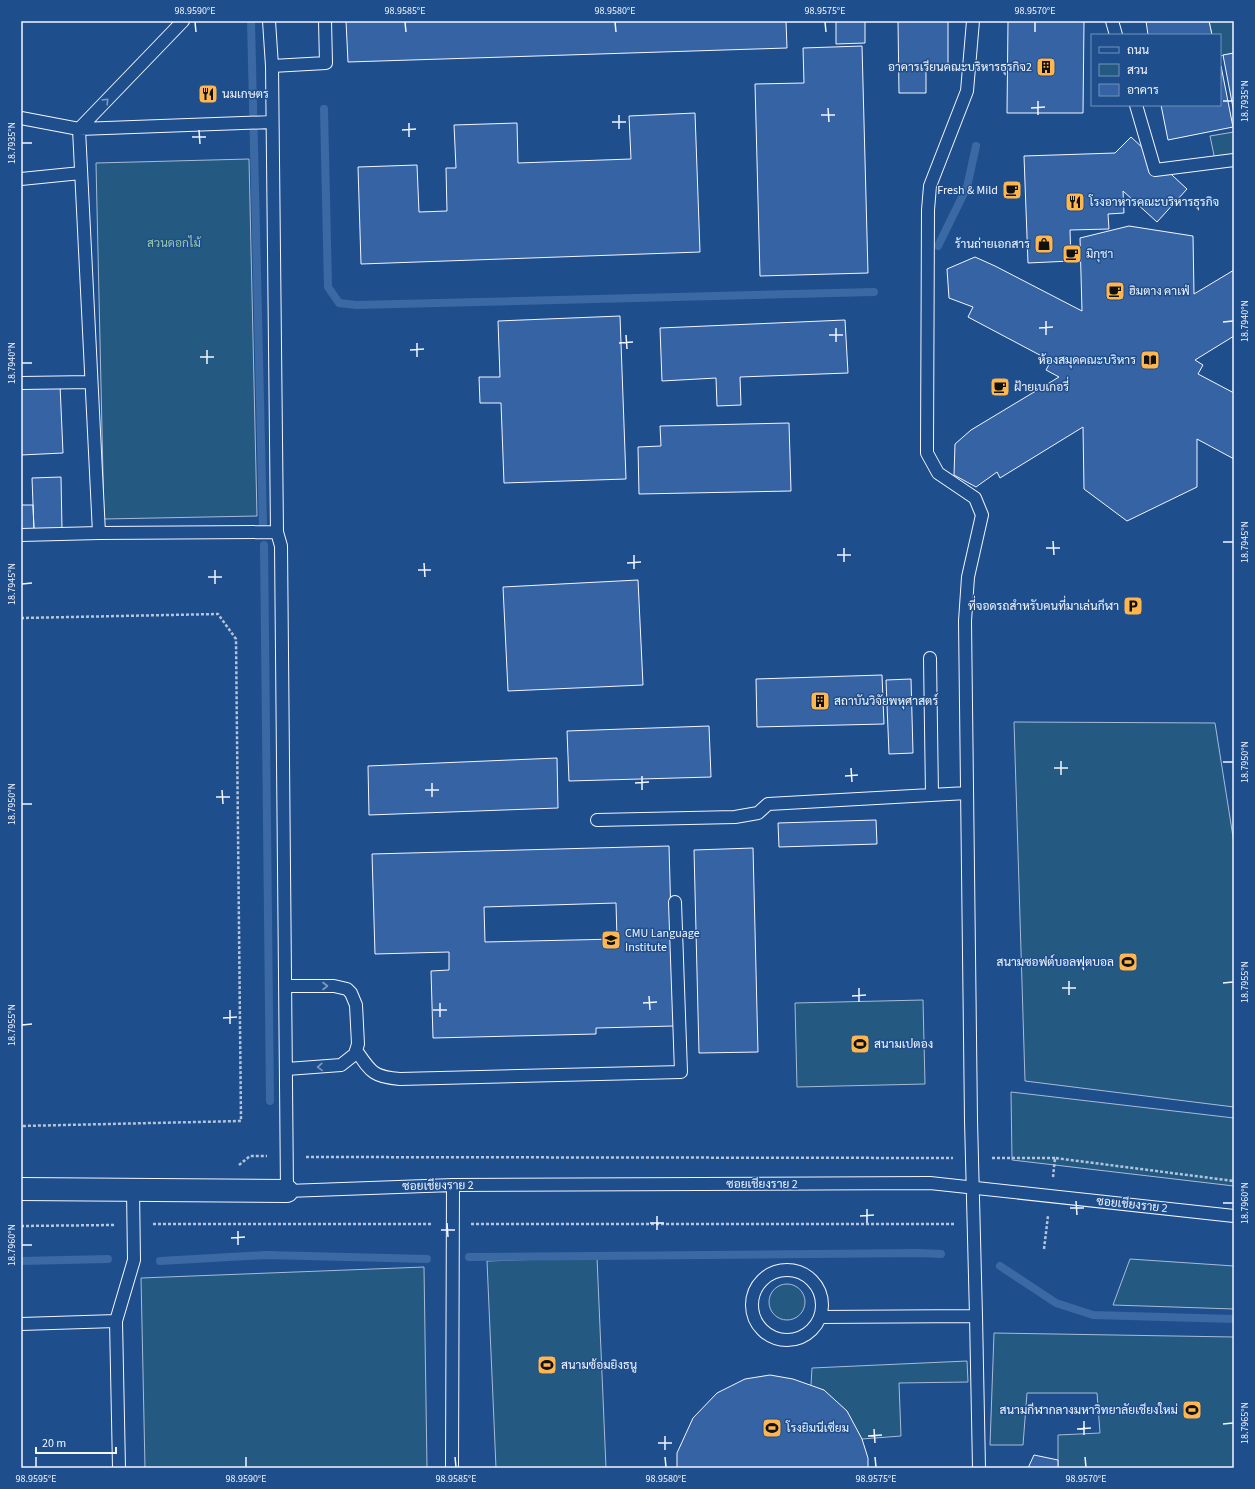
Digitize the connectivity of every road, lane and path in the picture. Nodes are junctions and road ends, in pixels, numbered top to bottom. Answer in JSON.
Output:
{"nodes":[{"id":1,"x":183,"y":21,"type":"edge"},
{"id":2,"x":270,"y":21,"type":"edge"},
{"id":3,"x":325,"y":21,"type":"edge"},
{"id":4,"x":973,"y":21,"type":"edge"},
{"id":5,"x":1112,"y":21,"type":"edge"},
{"id":6,"x":1116,"y":34,"type":"edge"},
{"id":7,"x":272,"y":66,"type":"junction"},
{"id":8,"x":1136,"y":106,"type":"edge"},
{"id":9,"x":21,"y":118,"type":"edge"},
{"id":10,"x":272,"y":125,"type":"junction"},
{"id":11,"x":79,"y":129,"type":"junction"},
{"id":12,"x":1234,"y":160,"type":"edge"},
{"id":13,"x":81,"y":173,"type":"junction"},
{"id":14,"x":21,"y":179,"type":"edge"},
{"id":15,"x":91,"y":382,"type":"junction"},
{"id":16,"x":21,"y":383,"type":"edge"},
{"id":17,"x":278,"y":532,"type":"junction"},
{"id":18,"x":99,"y":533,"type":"junction"},
{"id":19,"x":21,"y":535,"type":"edge"},
{"id":20,"x":21,"y":618,"type":"edge"},
{"id":21,"x":930,"y":658,"type":"dead end"},
{"id":22,"x":967,"y":793,"type":"junction"},
{"id":23,"x":932,"y":795,"type":"junction"},
{"id":24,"x":597,"y":820,"type":"dead end"},
{"id":25,"x":675,"y":902,"type":"dead end"},
{"id":26,"x":286,"y":986,"type":"junction"},
{"id":27,"x":356,"y":1050,"type":"junction"},
{"id":28,"x":287,"y":1069,"type":"junction"},
{"id":29,"x":21,"y":1126,"type":"edge"},
{"id":30,"x":287,"y":1156,"type":"junction"},
{"id":31,"x":973,"y":1158,"type":"junction"},
{"id":32,"x":1055,"y":1158,"type":"dead end"},
{"id":33,"x":235,"y":1166,"type":"dead end"},
{"id":34,"x":453,"y":1185,"type":"junction"},
{"id":35,"x":974,"y":1188,"type":"junction"},
{"id":36,"x":21,"y":1189,"type":"edge"},
{"id":37,"x":284,"y":1191,"type":"junction"},
{"id":38,"x":134,"y":1194,"type":"junction"},
{"id":39,"x":21,"y":1198,"type":"edge"},
{"id":40,"x":1234,"y":1216,"type":"edge"},
{"id":41,"x":134,"y":1224,"type":"junction"},
{"id":42,"x":453,"y":1224,"type":"junction"},
{"id":43,"x":957,"y":1224,"type":"dead end"},
{"id":44,"x":21,"y":1226,"type":"edge"},
{"id":45,"x":976,"y":1316,"type":"junction"},
{"id":46,"x":820,"y":1317,"type":"junction"},
{"id":47,"x":116,"y":1321,"type":"junction"},
{"id":48,"x":21,"y":1324,"type":"edge"},
{"id":49,"x":118,"y":1468,"type":"edge"},
{"id":50,"x":452,"y":1468,"type":"edge"},
{"id":51,"x":980,"y":1468,"type":"edge"}],
"edges":[{"from":11,"to":1,"type":"lane","one_way":true},
{"from":2,"to":7,"type":"lane"},
{"from":3,"to":7,"type":"lane"},
{"from":4,"to":22,"type":"lane"},
{"from":5,"to":6,"type":"lane"},
{"from":7,"to":10,"type":"lane"},
{"from":8,"to":12,"type":"lane"},
{"from":9,"to":11,"type":"lane"},
{"from":10,"to":11,"type":"lane"},
{"from":10,"to":17,"type":"lane"},
{"from":11,"to":13,"type":"lane"},
{"from":13,"to":14,"type":"lane"},
{"from":13,"to":15,"type":"lane"},
{"from":15,"to":16,"type":"lane"},
{"from":15,"to":18,"type":"lane"},
{"from":17,"to":18,"type":"lane"},
{"from":17,"to":26,"type":"lane"},
{"from":17,"to":30,"type":"lane"},
{"from":18,"to":19,"type":"lane"},
{"from":20,"to":29,"type":"path"},
{"from":21,"to":23,"type":"lane"},
{"from":22,"to":23,"type":"lane"},
{"from":22,"to":31,"type":"lane"},
{"from":23,"to":24,"type":"lane"},
{"from":25,"to":27,"type":"lane"},
{"from":26,"to":27,"type":"lane","one_way":true},
{"from":26,"to":28,"type":"lane"},
{"from":27,"to":28,"type":"lane","one_way":true},
{"from":28,"to":30,"type":"lane"},
{"from":30,"to":31,"type":"path"},
{"from":30,"to":33,"type":"path"},
{"from":30,"to":37,"type":"lane"},
{"from":31,"to":32,"type":"path"},
{"from":31,"to":35,"type":"lane"},
{"from":34,"to":35,"type":"lane","name":"ซอยเชียงราย 2"},
{"from":34,"to":37,"type":"lane","name":"ซอยเชียงราย 2"},
{"from":34,"to":42,"type":"lane"},
{"from":35,"to":40,"type":"lane","name":"ซอยเชียงราย 2"},
{"from":35,"to":45,"type":"lane"},
{"from":36,"to":38,"type":"street"},
{"from":37,"to":38,"type":"street"},
{"from":38,"to":39,"type":"street"},
{"from":38,"to":41,"type":"lane"},
{"from":41,"to":42,"type":"path"},
{"from":41,"to":44,"type":"path"},
{"from":41,"to":47,"type":"lane"},
{"from":42,"to":43,"type":"path"},
{"from":42,"to":50,"type":"lane"},
{"from":45,"to":46,"type":"lane"},
{"from":45,"to":51,"type":"lane"},
{"from":46,"to":46,"type":"lane"},
{"from":47,"to":48,"type":"lane"},
{"from":47,"to":49,"type":"lane"}]}
